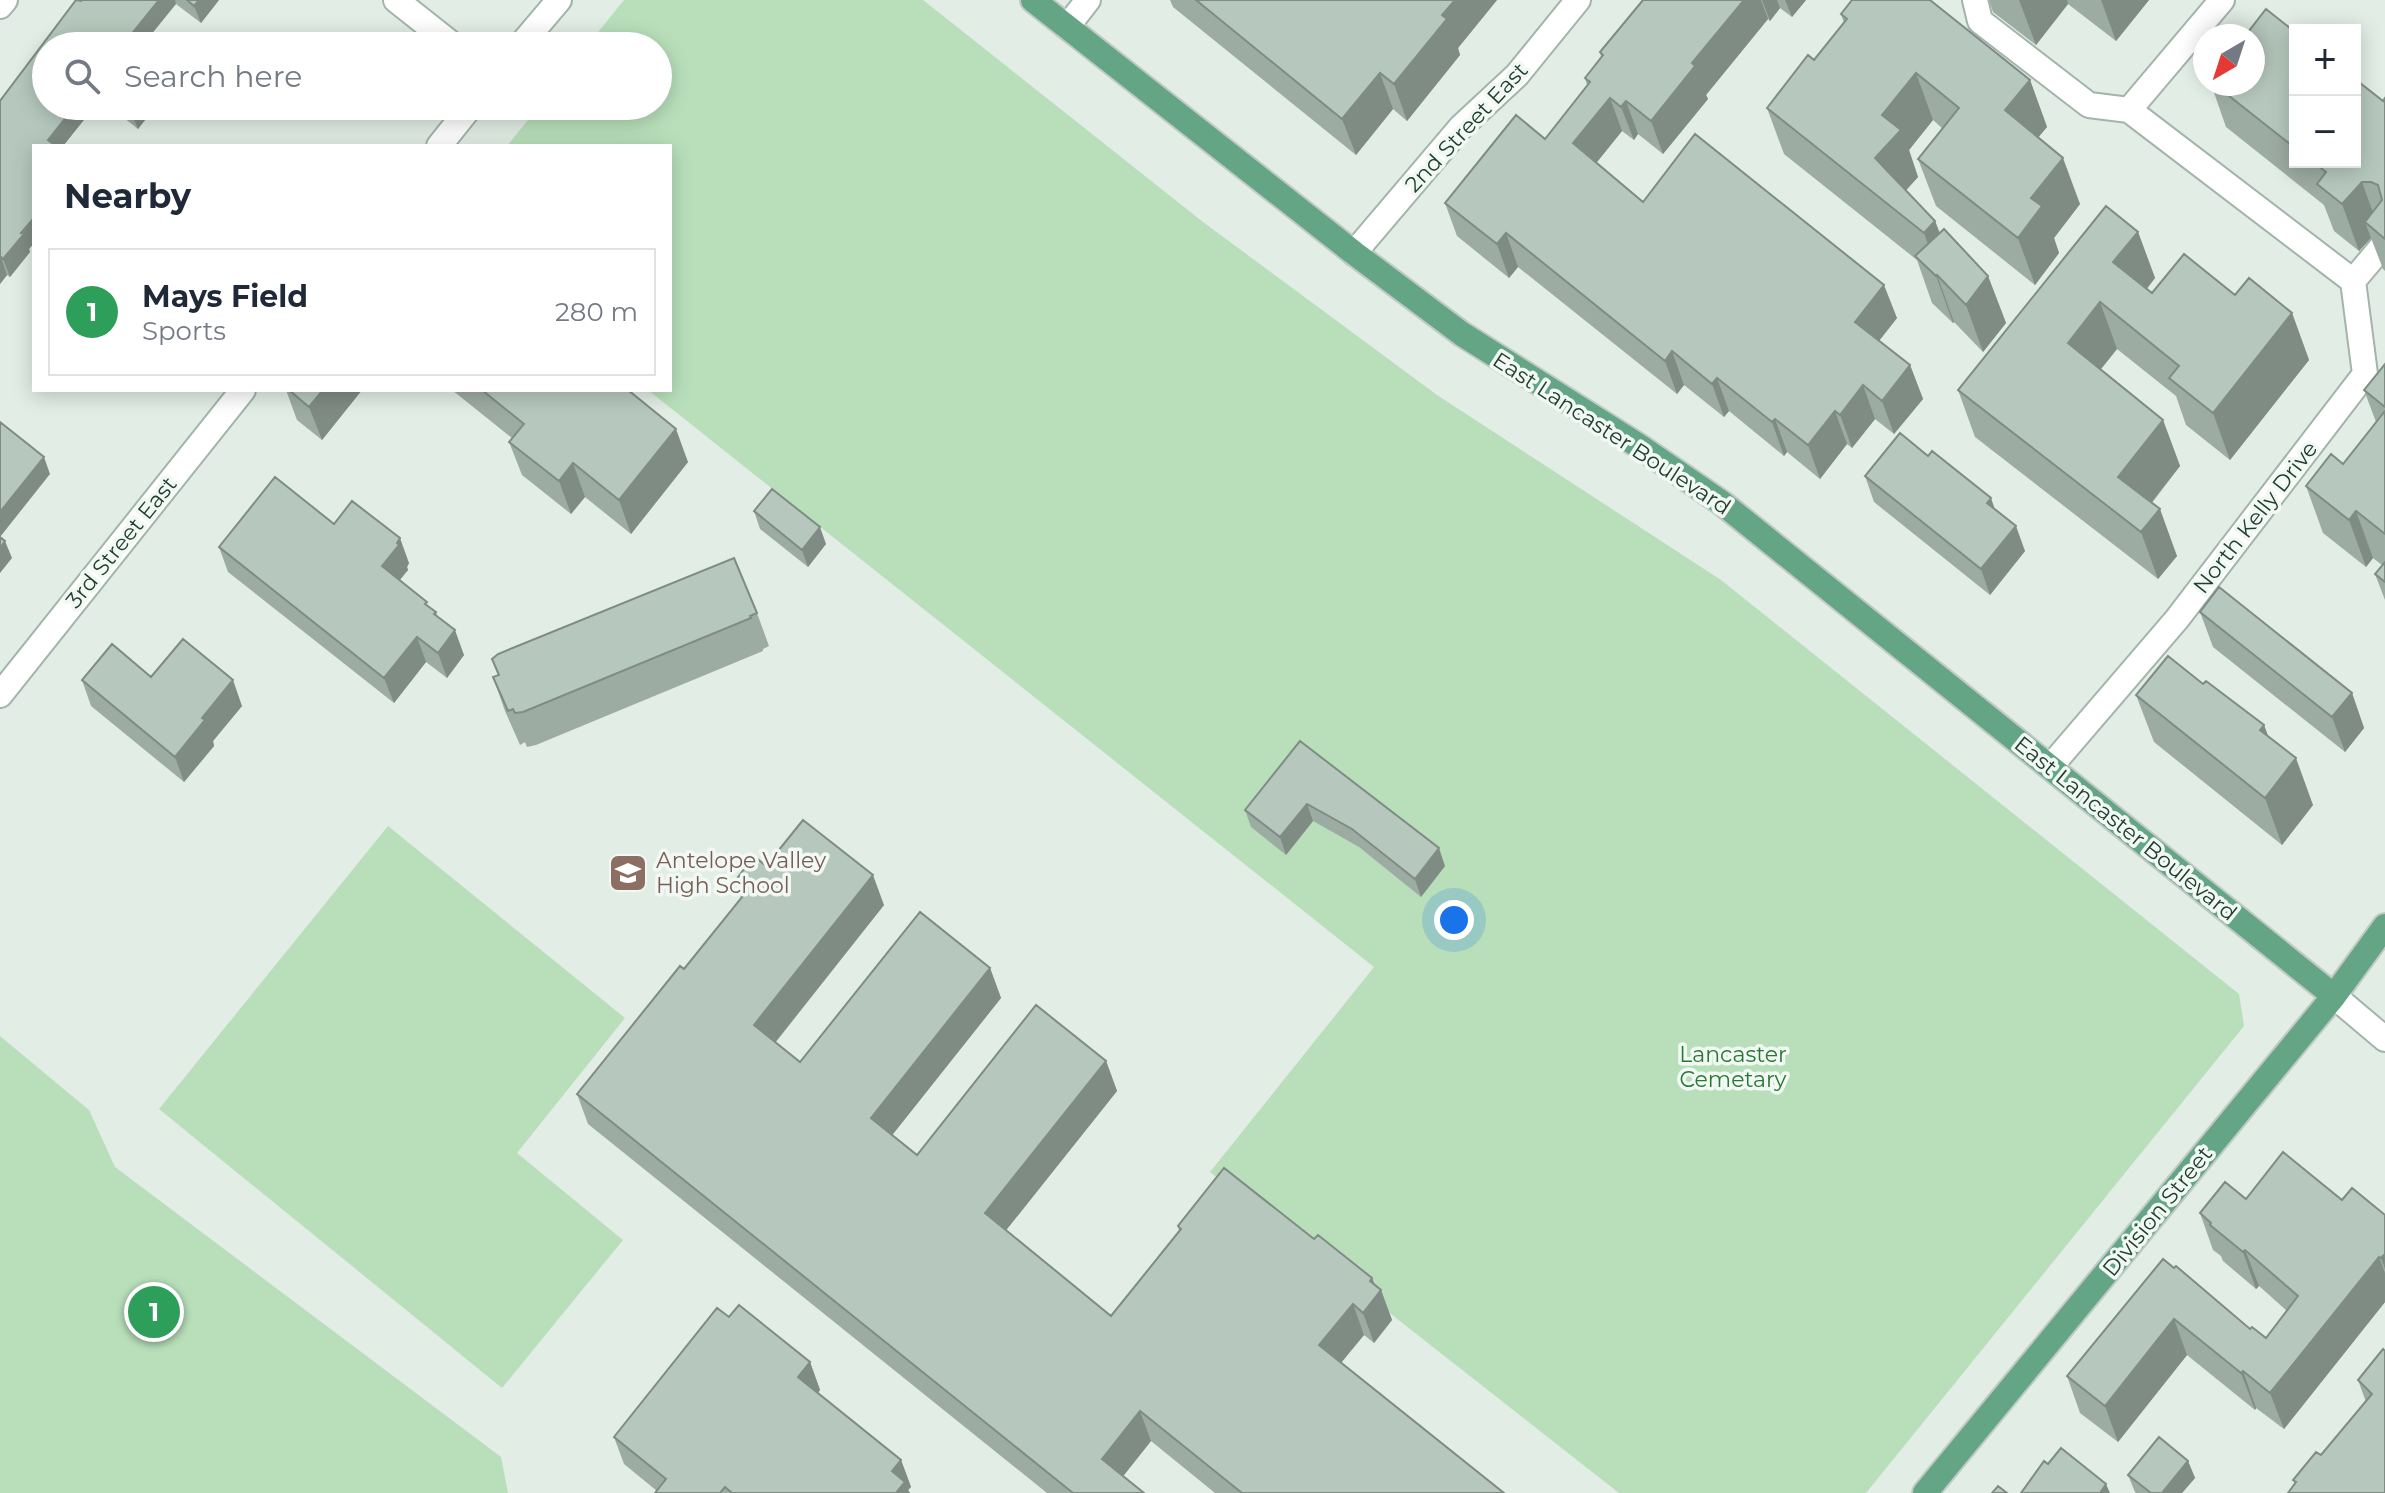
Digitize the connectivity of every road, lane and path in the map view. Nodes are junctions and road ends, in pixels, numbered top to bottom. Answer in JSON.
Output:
{"nodes":[{"id":1,"x":5,"y":0,"type":"edge"},
{"id":2,"x":396,"y":0,"type":"edge"},
{"id":3,"x":559,"y":0,"type":"edge"},
{"id":4,"x":1033,"y":0,"type":"edge"},
{"id":5,"x":1088,"y":0,"type":"edge"},
{"id":6,"x":1578,"y":0,"type":"edge"},
{"id":7,"x":1975,"y":0,"type":"edge"},
{"id":8,"x":2222,"y":0,"type":"edge"},
{"id":9,"x":0,"y":6,"type":"edge"},
{"id":10,"x":1067,"y":27,"type":"junction"},
{"id":11,"x":436,"y":32,"type":"edge"},
{"id":12,"x":532,"y":32,"type":"edge"},
{"id":13,"x":2129,"y":110,"type":"junction"},
{"id":14,"x":460,"y":120,"type":"edge"},
{"id":15,"x":441,"y":144,"type":"edge"},
{"id":16,"x":2385,"y":243,"type":"edge"},
{"id":17,"x":1354,"y":253,"type":"junction"},
{"id":18,"x":2353,"y":281,"type":"junction"},
{"id":19,"x":241,"y":392,"type":"edge"},
{"id":20,"x":0,"y":695,"type":"edge"},
{"id":21,"x":2050,"y":767,"type":"junction"},
{"id":22,"x":2385,"y":926,"type":"edge"},
{"id":23,"x":2334,"y":996,"type":"junction"},
{"id":24,"x":2385,"y":1039,"type":"edge"},
{"id":25,"x":1925,"y":1493,"type":"edge"}],
"edges":[{"from":1,"to":9,"type":"street"},
{"from":2,"to":11,"type":"street"},
{"from":3,"to":12,"type":"street"},
{"from":4,"to":10,"type":"main road","name":"East Lancaster Boulevard"},
{"from":5,"to":10,"type":"street"},
{"from":6,"to":17,"type":"street","name":"2nd Street East"},
{"from":7,"to":13,"type":"street"},
{"from":8,"to":13,"type":"street"},
{"from":10,"to":17,"type":"main road","name":"East Lancaster Boulevard"},
{"from":13,"to":18,"type":"street"},
{"from":14,"to":15,"type":"street"},
{"from":16,"to":18,"type":"street"},
{"from":17,"to":21,"type":"main road","name":"East Lancaster Boulevard"},
{"from":18,"to":21,"type":"street","name":"North Kelly Drive"},
{"from":19,"to":20,"type":"street","name":"3rd Street East"},
{"from":21,"to":23,"type":"main road","name":"East Lancaster Boulevard"},
{"from":22,"to":23,"type":"main road","name":"Division Street"},
{"from":23,"to":24,"type":"street"},
{"from":23,"to":25,"type":"main road","name":"Division Street"}]}
